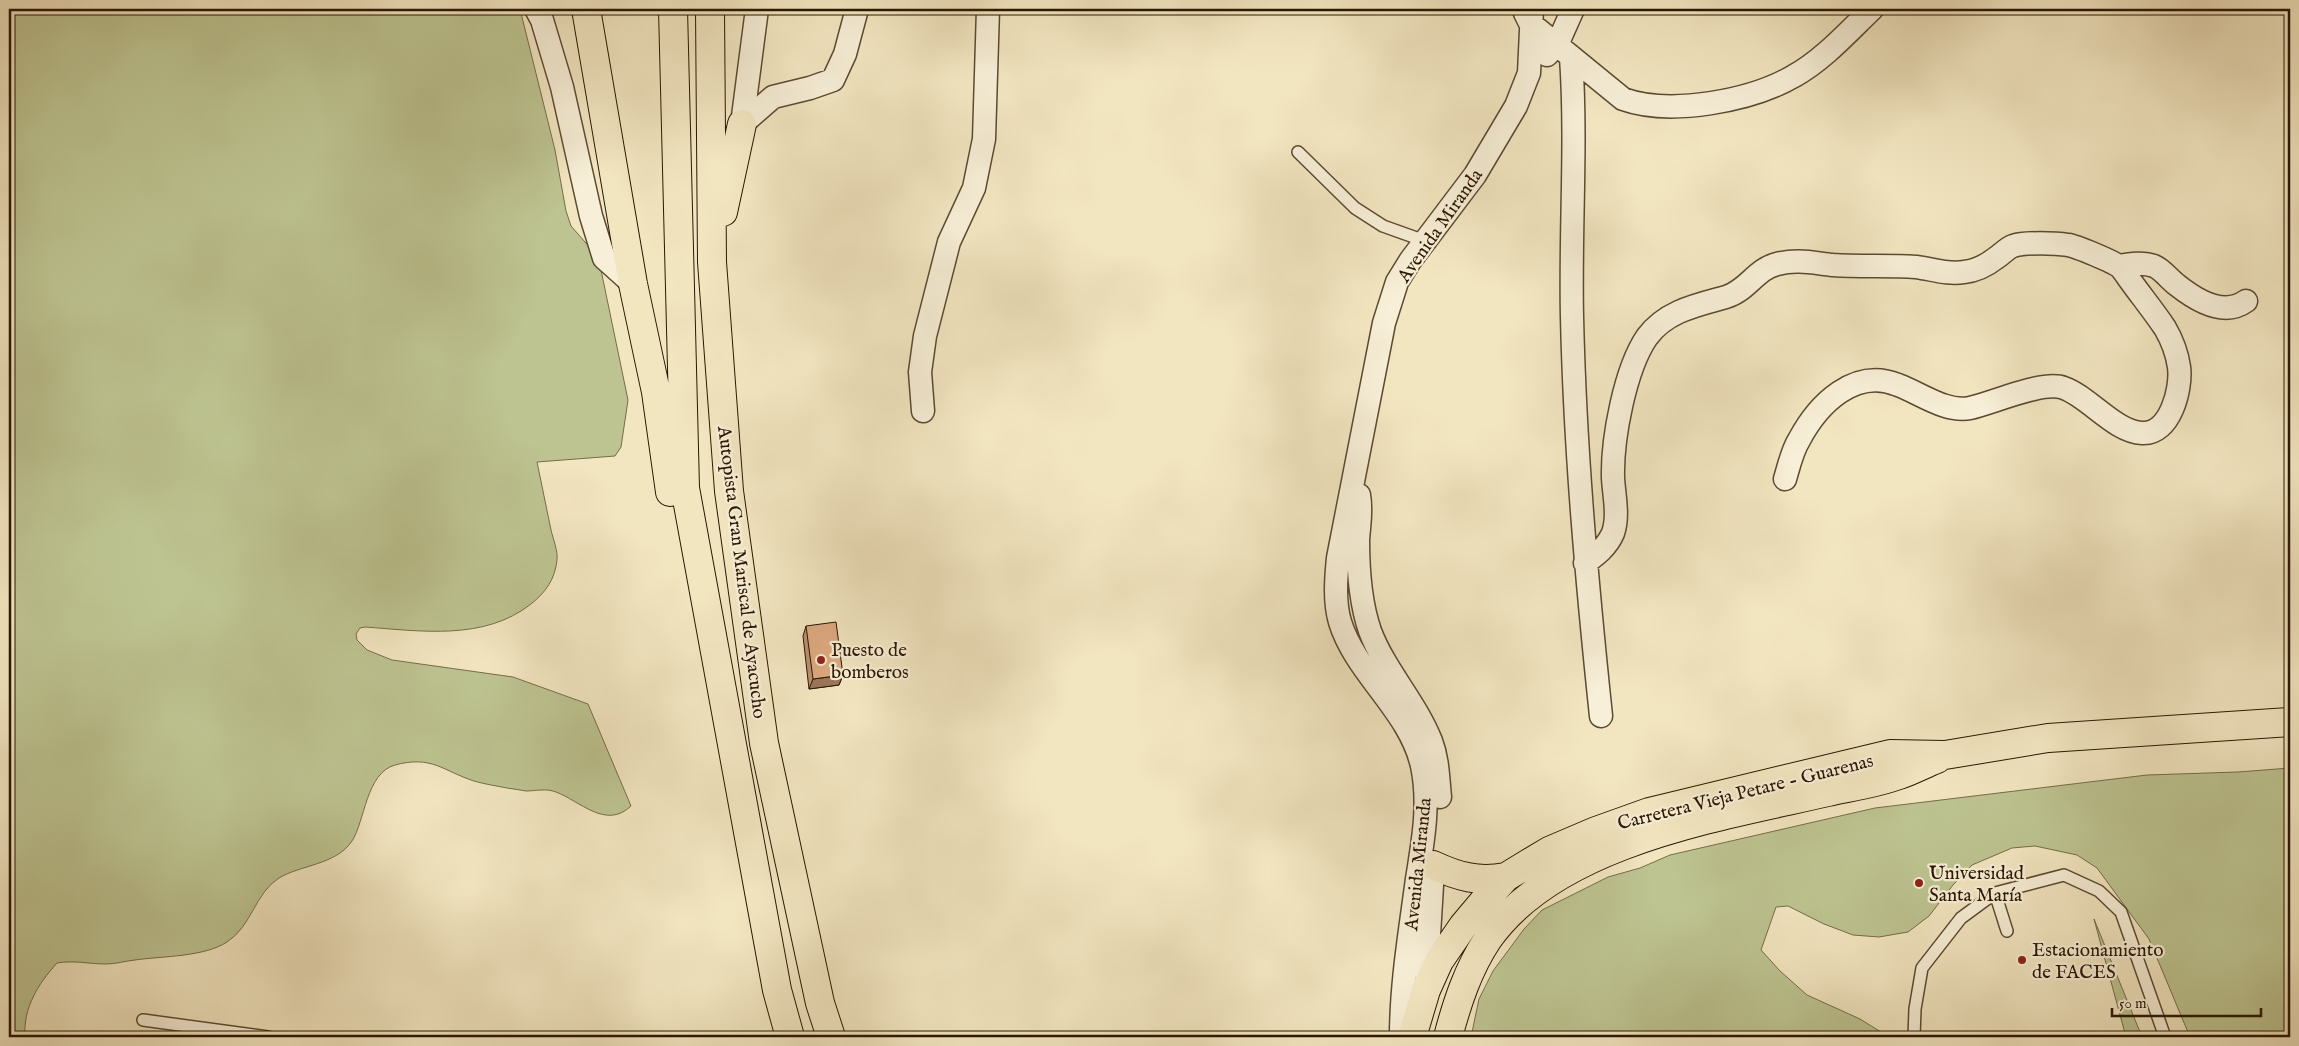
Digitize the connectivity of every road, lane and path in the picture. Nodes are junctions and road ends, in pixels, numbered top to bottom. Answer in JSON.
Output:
{"nodes":[{"id":1,"x":536,"y":9,"type":"edge"},
{"id":2,"x":586,"y":9,"type":"edge"},
{"id":3,"x":673,"y":9,"type":"edge"},
{"id":4,"x":710,"y":9,"type":"edge"},
{"id":5,"x":757,"y":9,"type":"edge"},
{"id":6,"x":856,"y":9,"type":"edge"},
{"id":7,"x":988,"y":9,"type":"edge"},
{"id":8,"x":1573,"y":9,"type":"edge"},
{"id":9,"x":1872,"y":9,"type":"edge"},
{"id":10,"x":1528,"y":13,"type":"edge"},
{"id":11,"x":1564,"y":51,"type":"junction"},
{"id":12,"x":1529,"y":73,"type":"junction"},
{"id":13,"x":742,"y":124,"type":"junction"},
{"id":14,"x":1298,"y":152,"type":"dead end"},
{"id":15,"x":1425,"y":241,"type":"junction"},
{"id":16,"x":712,"y":262,"type":"junction"},
{"id":17,"x":2119,"y":266,"type":"junction"},
{"id":18,"x":633,"y":284,"type":"junction"},
{"id":19,"x":2246,"y":301,"type":"dead end"},
{"id":20,"x":922,"y":411,"type":"dead end"},
{"id":21,"x":1354,"y":475,"type":"junction"},
{"id":22,"x":1785,"y":479,"type":"dead end"},
{"id":23,"x":1584,"y":563,"type":"junction"},
{"id":24,"x":709,"y":620,"type":"junction"},
{"id":25,"x":1601,"y":716,"type":"dead end"},
{"id":26,"x":2290,"y":722,"type":"edge"},
{"id":27,"x":1945,"y":755,"type":"junction"},
{"id":28,"x":1433,"y":865,"type":"junction"},
{"id":29,"x":1506,"y":877,"type":"junction"},
{"id":30,"x":1996,"y":893,"type":"junction"},
{"id":31,"x":2007,"y":932,"type":"dead end"},
{"id":32,"x":1426,"y":990,"type":"junction"},
{"id":33,"x":143,"y":1020,"type":"dead end"},
{"id":34,"x":268,"y":1037,"type":"edge"},
{"id":35,"x":790,"y":1037,"type":"edge"},
{"id":36,"x":831,"y":1037,"type":"edge"},
{"id":37,"x":1401,"y":1037,"type":"edge"},
{"id":38,"x":1412,"y":1037,"type":"edge"},
{"id":39,"x":1428,"y":1037,"type":"edge"},
{"id":40,"x":1448,"y":1037,"type":"edge"},
{"id":41,"x":1914,"y":1037,"type":"edge"},
{"id":42,"x":2165,"y":1037,"type":"edge"}],
"edges":[{"from":1,"to":18,"type":"street"},
{"from":2,"to":18,"type":"main road"},
{"from":3,"to":24,"type":"main road","name":"Autopista Gran Mariscal de Ayacucho"},
{"from":4,"to":16,"type":"main road","name":"Autopista Gran Mariscal de Ayacucho"},
{"from":5,"to":13,"type":"street"},
{"from":6,"to":13,"type":"street"},
{"from":7,"to":20,"type":"street"},
{"from":8,"to":11,"type":"street","name":"Avenida Miranda"},
{"from":9,"to":11,"type":"street"},
{"from":10,"to":11,"type":"street"},
{"from":10,"to":12,"type":"street","name":"Avenida Miranda"},
{"from":11,"to":12,"type":"street","name":"Avenida Miranda"},
{"from":11,"to":23,"type":"street"},
{"from":12,"to":15,"type":"street","name":"Avenida Miranda"},
{"from":13,"to":16,"type":"main road"},
{"from":14,"to":15,"type":"lane"},
{"from":15,"to":21,"type":"street","name":"Avenida Miranda"},
{"from":16,"to":36,"type":"main road","name":"Autopista Gran Mariscal de Ayacucho"},
{"from":17,"to":19,"type":"street"},
{"from":17,"to":22,"type":"street"},
{"from":17,"to":23,"type":"street"},
{"from":18,"to":24,"type":"main road"},
{"from":21,"to":28,"type":"street","name":"Avenida Miranda"},
{"from":21,"to":37,"type":"street","name":"Avenida Miranda"},
{"from":23,"to":25,"type":"street"},
{"from":24,"to":35,"type":"main road","name":"Autopista Gran Mariscal de Ayacucho"},
{"from":26,"to":27,"type":"main road","name":"Carretera Vieja Petare - Guarenas"},
{"from":27,"to":29,"type":"main road","name":"Carretera Vieja Petare - Guarenas"},
{"from":27,"to":40,"type":"main road","name":"Carretera Vieja Petare - Guarenas"},
{"from":28,"to":29,"type":"main road"},
{"from":28,"to":32,"type":"street","name":"Avenida Miranda"},
{"from":29,"to":32,"type":"main road","name":"Carretera Vieja Petare - Guarenas"},
{"from":30,"to":31,"type":"lane"},
{"from":30,"to":41,"type":"lane"},
{"from":30,"to":42,"type":"lane"},
{"from":32,"to":38,"type":"main road","name":"Carretera Vieja Petare - Guarenas"},
{"from":32,"to":39,"type":"main road"},
{"from":33,"to":34,"type":"lane"}]}
